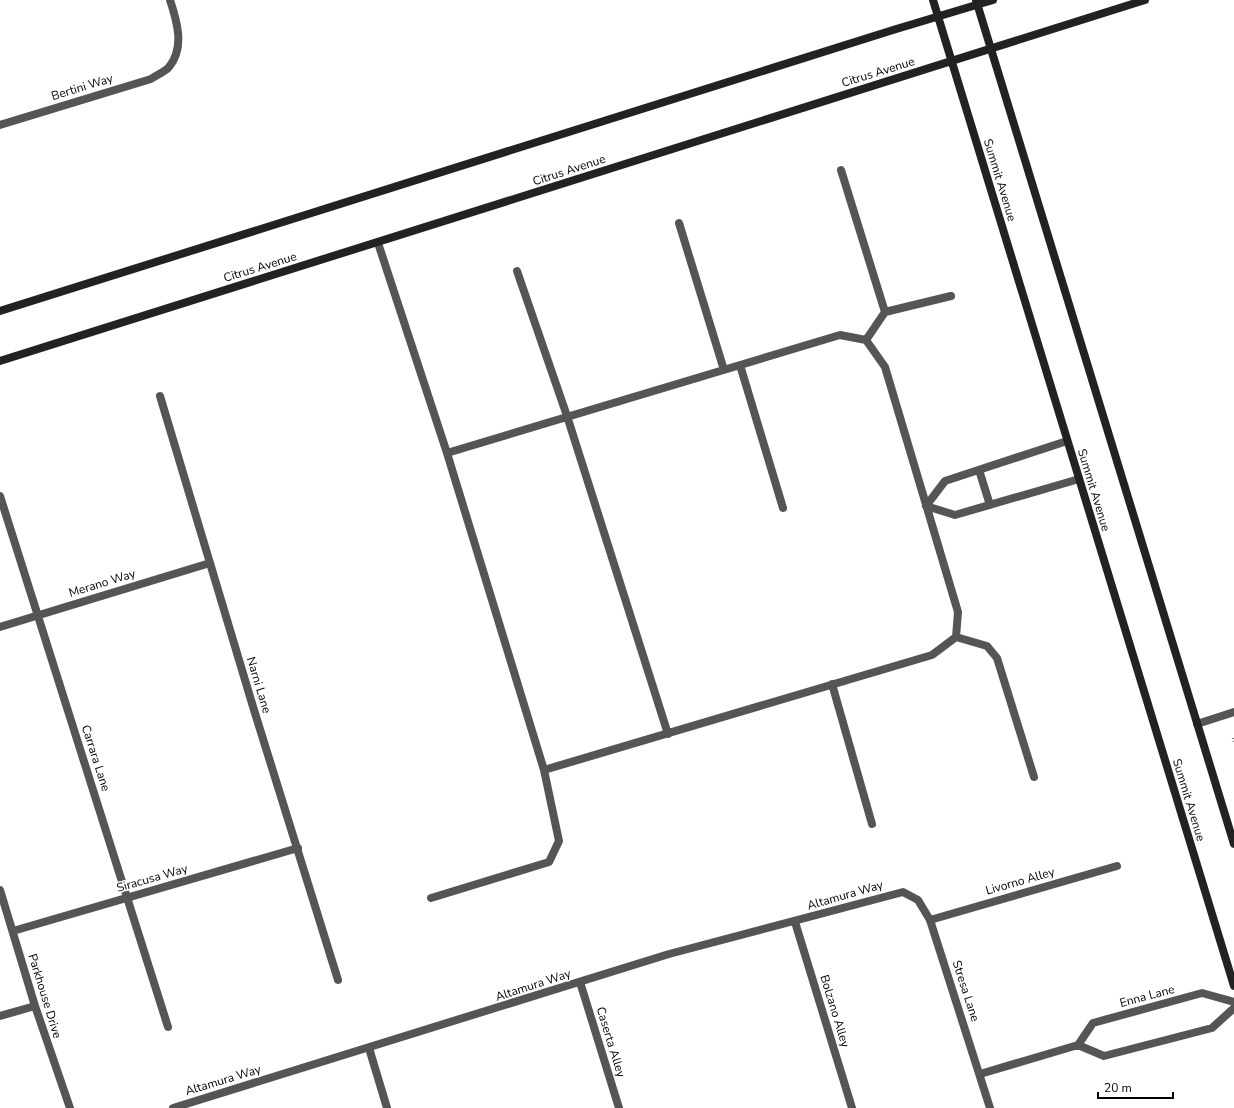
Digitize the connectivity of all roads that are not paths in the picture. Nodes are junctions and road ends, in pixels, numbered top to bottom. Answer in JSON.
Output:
{"nodes":[{"id":1,"x":170,"y":0,"type":"edge"},
{"id":2,"x":933,"y":0,"type":"edge"},
{"id":3,"x":993,"y":0,"type":"edge"},
{"id":4,"x":1145,"y":0,"type":"edge"},
{"id":5,"x":977,"y":2,"type":"edge"},
{"id":6,"x":938,"y":17,"type":"junction"},
{"id":7,"x":992,"y":48,"type":"junction"},
{"id":8,"x":952,"y":62,"type":"junction"},
{"id":9,"x":0,"y":125,"type":"edge"},
{"id":10,"x":841,"y":170,"type":"dead end"},
{"id":11,"x":679,"y":223,"type":"dead end"},
{"id":12,"x":378,"y":243,"type":"junction"},
{"id":13,"x":517,"y":271,"type":"dead end"},
{"id":14,"x":951,"y":296,"type":"dead end"},
{"id":15,"x":0,"y":311,"type":"edge"},
{"id":16,"x":885,"y":312,"type":"junction"},
{"id":17,"x":866,"y":340,"type":"junction"},
{"id":18,"x":0,"y":361,"type":"edge"},
{"id":19,"x":740,"y":365,"type":"junction"},
{"id":20,"x":724,"y":370,"type":"junction"},
{"id":21,"x":160,"y":396,"type":"dead end"},
{"id":22,"x":567,"y":416,"type":"junction"},
{"id":23,"x":1067,"y":441,"type":"junction"},
{"id":24,"x":447,"y":453,"type":"junction"},
{"id":25,"x":979,"y":470,"type":"junction"},
{"id":26,"x":1079,"y":479,"type":"junction"},
{"id":27,"x":0,"y":496,"type":"edge"},
{"id":28,"x":926,"y":506,"type":"junction"},
{"id":29,"x":990,"y":506,"type":"junction"},
{"id":30,"x":783,"y":508,"type":"dead end"},
{"id":31,"x":210,"y":563,"type":"junction"},
{"id":32,"x":38,"y":615,"type":"junction"},
{"id":33,"x":0,"y":627,"type":"edge"},
{"id":34,"x":956,"y":637,"type":"junction"},
{"id":35,"x":832,"y":684,"type":"junction"},
{"id":36,"x":1234,"y":712,"type":"edge"},
{"id":37,"x":1197,"y":724,"type":"junction"},
{"id":38,"x":668,"y":734,"type":"junction"},
{"id":39,"x":544,"y":770,"type":"junction"},
{"id":40,"x":1034,"y":777,"type":"dead end"},
{"id":41,"x":872,"y":824,"type":"dead end"},
{"id":42,"x":1234,"y":844,"type":"edge"},
{"id":43,"x":298,"y":848,"type":"junction"},
{"id":44,"x":1117,"y":866,"type":"dead end"},
{"id":45,"x":0,"y":890,"type":"edge"},
{"id":46,"x":902,"y":892,"type":"joint"},
{"id":47,"x":128,"y":898,"type":"junction"},
{"id":48,"x":431,"y":898,"type":"dead end"},
{"id":49,"x":930,"y":920,"type":"junction"},
{"id":50,"x":795,"y":922,"type":"junction"},
{"id":51,"x":13,"y":931,"type":"junction"},
{"id":52,"x":338,"y":980,"type":"dead end"},
{"id":53,"x":580,"y":982,"type":"junction"},
{"id":54,"x":1234,"y":986,"type":"edge"},
{"id":55,"x":1234,"y":1002,"type":"edge"},
{"id":56,"x":35,"y":1006,"type":"junction"},
{"id":57,"x":1234,"y":1008,"type":"edge"},
{"id":58,"x":0,"y":1016,"type":"edge"},
{"id":59,"x":168,"y":1027,"type":"dead end"},
{"id":60,"x":1078,"y":1045,"type":"junction"},
{"id":61,"x":369,"y":1048,"type":"junction"},
{"id":62,"x":980,"y":1074,"type":"junction"},
{"id":63,"x":70,"y":1108,"type":"edge"},
{"id":64,"x":173,"y":1108,"type":"edge"},
{"id":65,"x":387,"y":1108,"type":"edge"},
{"id":66,"x":619,"y":1108,"type":"edge"},
{"id":67,"x":852,"y":1108,"type":"edge"},
{"id":68,"x":990,"y":1108,"type":"edge"}],
"edges":[{"from":1,"to":9,"type":"street","name":"Bertini Way"},
{"from":2,"to":6,"type":"main road","name":"Summit Avenue"},
{"from":3,"to":5,"type":"main road"},
{"from":4,"to":7,"type":"main road","name":"Citrus Avenue"},
{"from":5,"to":6,"type":"main road"},
{"from":5,"to":7,"type":"main road"},
{"from":6,"to":8,"type":"main road","name":"Summit Avenue"},
{"from":6,"to":15,"type":"main road"},
{"from":7,"to":8,"type":"main road","name":"Citrus Avenue"},
{"from":7,"to":37,"type":"main road"},
{"from":8,"to":12,"type":"main road","name":"Citrus Avenue"},
{"from":8,"to":23,"type":"main road","name":"Summit Avenue"},
{"from":10,"to":16,"type":"street"},
{"from":11,"to":20,"type":"street"},
{"from":12,"to":18,"type":"main road","name":"Citrus Avenue"},
{"from":12,"to":24,"type":"street"},
{"from":13,"to":22,"type":"street"},
{"from":14,"to":16,"type":"street"},
{"from":16,"to":17,"type":"street"},
{"from":17,"to":19,"type":"street"},
{"from":17,"to":28,"type":"street"},
{"from":19,"to":20,"type":"street"},
{"from":19,"to":30,"type":"street"},
{"from":20,"to":22,"type":"street"},
{"from":21,"to":31,"type":"street","name":"Narni Lane"},
{"from":22,"to":24,"type":"street"},
{"from":22,"to":38,"type":"street"},
{"from":23,"to":25,"type":"street"},
{"from":23,"to":26,"type":"main road","name":"Summit Avenue"},
{"from":24,"to":39,"type":"street"},
{"from":25,"to":28,"type":"street"},
{"from":25,"to":29,"type":"street"},
{"from":26,"to":29,"type":"street"},
{"from":26,"to":54,"type":"main road","name":"Summit Avenue"},
{"from":27,"to":32,"type":"street","name":"Carrara Lane"},
{"from":28,"to":29,"type":"street"},
{"from":28,"to":34,"type":"street"},
{"from":31,"to":32,"type":"street","name":"Merano Way"},
{"from":31,"to":43,"type":"street","name":"Narni Lane"},
{"from":32,"to":33,"type":"street","name":"Merano Way"},
{"from":32,"to":47,"type":"street","name":"Carrara Lane"},
{"from":34,"to":35,"type":"street"},
{"from":34,"to":40,"type":"street"},
{"from":35,"to":38,"type":"street"},
{"from":35,"to":41,"type":"street"},
{"from":36,"to":37,"type":"street"},
{"from":37,"to":42,"type":"main road"},
{"from":38,"to":39,"type":"street"},
{"from":39,"to":48,"type":"street"},
{"from":43,"to":47,"type":"street","name":"Siracusa Way"},
{"from":43,"to":52,"type":"street","name":"Narni Lane"},
{"from":44,"to":49,"type":"street","name":"Livorno Alley"},
{"from":45,"to":51,"type":"street","name":"Parkhouse Drive"},
{"from":46,"to":49,"type":"street","name":"Stresa Lane"},
{"from":46,"to":50,"type":"street","name":"Altamura Way"},
{"from":47,"to":51,"type":"street","name":"Siracusa Way"},
{"from":47,"to":59,"type":"street","name":"Carrara Lane"},
{"from":49,"to":62,"type":"street","name":"Stresa Lane"},
{"from":50,"to":53,"type":"street","name":"Altamura Way"},
{"from":50,"to":67,"type":"street","name":"Bolzano Alley"},
{"from":51,"to":56,"type":"street","name":"Parkhouse Drive"},
{"from":53,"to":61,"type":"street","name":"Altamura Way"},
{"from":53,"to":66,"type":"street","name":"Caserta Alley"},
{"from":55,"to":60,"type":"street","name":"Enna Lane"},
{"from":56,"to":58,"type":"street"},
{"from":56,"to":63,"type":"street","name":"Parkhouse Drive"},
{"from":57,"to":60,"type":"street"},
{"from":60,"to":62,"type":"street"},
{"from":61,"to":64,"type":"street","name":"Altamura Way"},
{"from":61,"to":65,"type":"street"},
{"from":62,"to":68,"type":"street","name":"Stresa Lane"}]}
